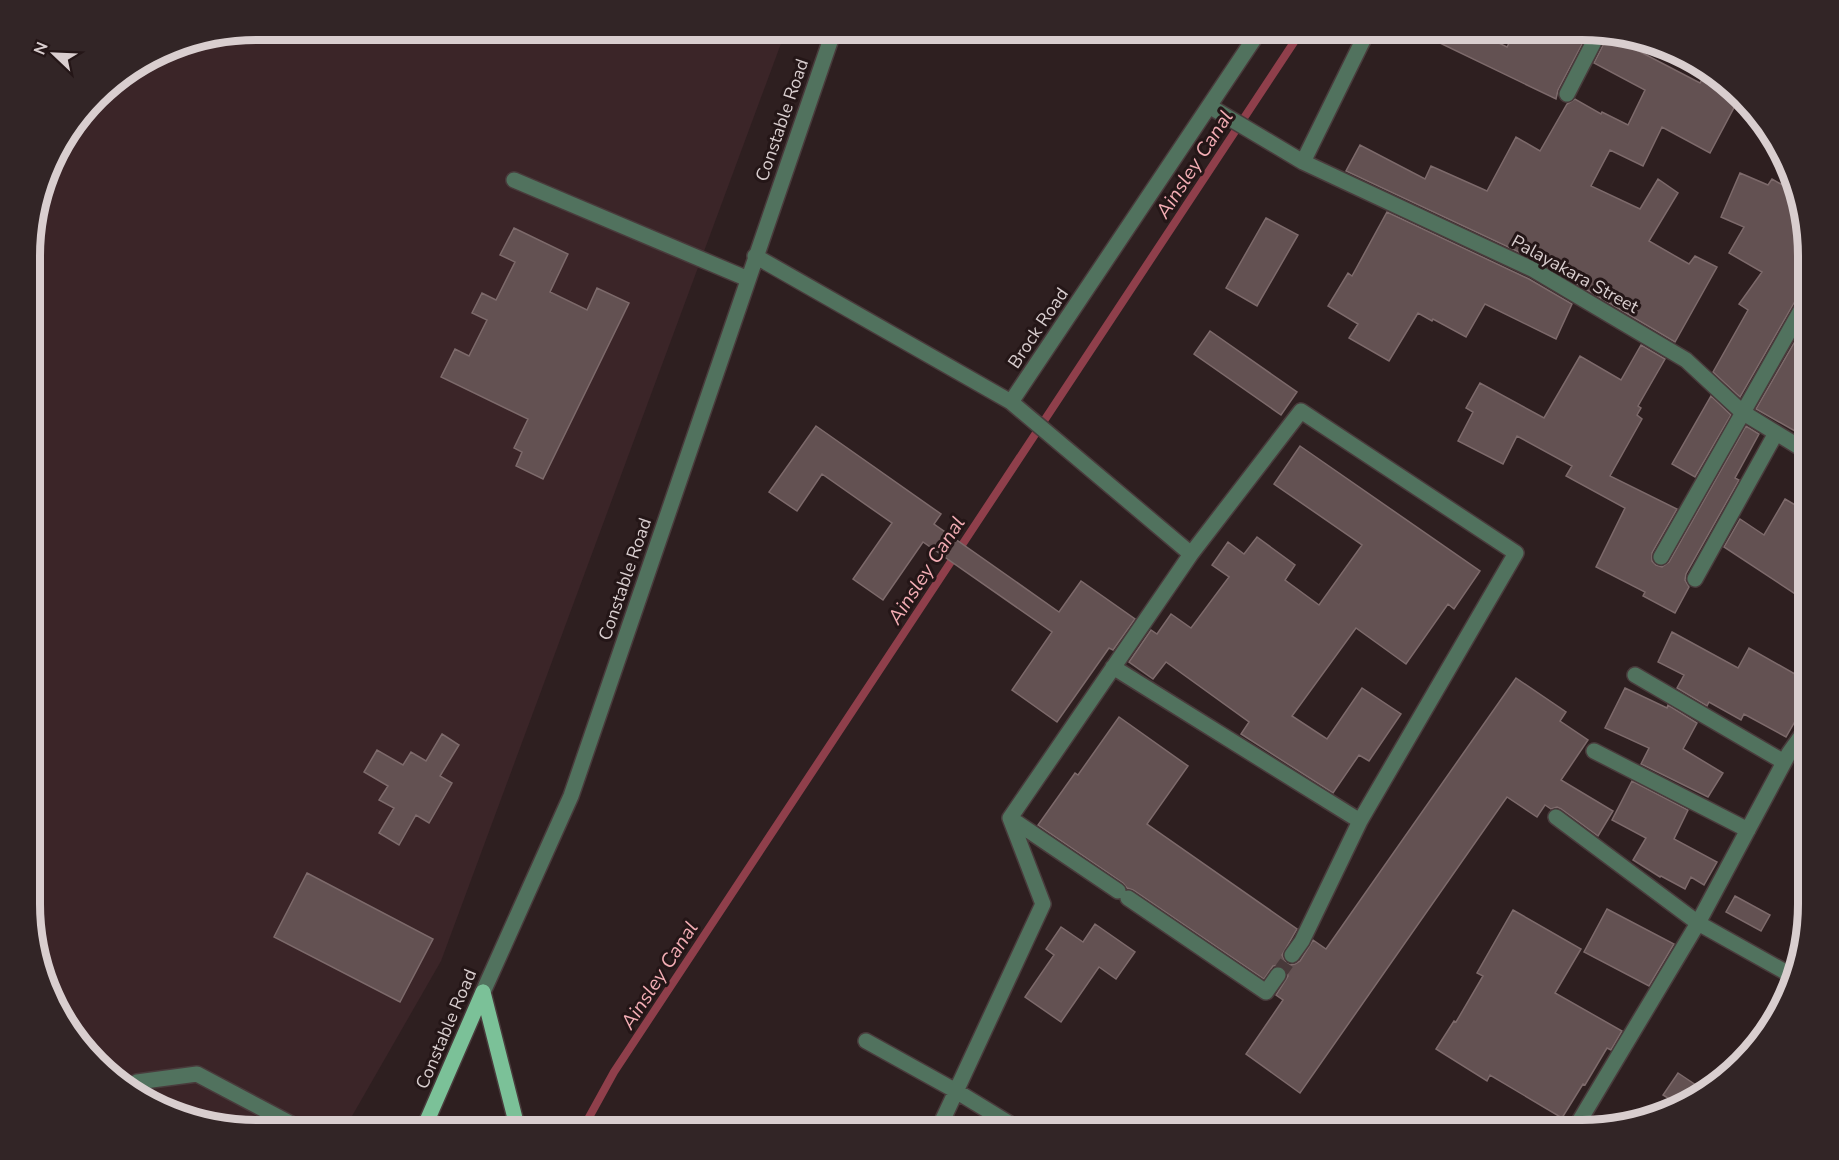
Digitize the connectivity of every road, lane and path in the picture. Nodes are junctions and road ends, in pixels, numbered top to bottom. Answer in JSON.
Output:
{"nodes":[{"id":1,"x":831,"y":40,"type":"edge"},
{"id":2,"x":1253,"y":40,"type":"edge"},
{"id":3,"x":1363,"y":40,"type":"edge"},
{"id":4,"x":1594,"y":41,"type":"edge"},
{"id":5,"x":1567,"y":94,"type":"dead end"},
{"id":6,"x":1209,"y":106,"type":"junction"},
{"id":7,"x":1303,"y":162,"type":"junction"},
{"id":8,"x":514,"y":180,"type":"dead end"},
{"id":9,"x":755,"y":256,"type":"junction"},
{"id":10,"x":748,"y":279,"type":"junction"},
{"id":11,"x":1798,"y":316,"type":"edge"},
{"id":12,"x":1011,"y":402,"type":"junction"},
{"id":13,"x":1742,"y":412,"type":"junction"},
{"id":14,"x":1776,"y":433,"type":"junction"},
{"id":15,"x":1798,"y":446,"type":"edge"},
{"id":16,"x":1191,"y":554,"type":"junction"},
{"id":17,"x":1661,"y":557,"type":"dead end"},
{"id":18,"x":1695,"y":579,"type":"dead end"},
{"id":19,"x":1113,"y":667,"type":"junction"},
{"id":20,"x":1635,"y":675,"type":"dead end"},
{"id":21,"x":1798,"y":741,"type":"edge"},
{"id":22,"x":1594,"y":750,"type":"dead end"},
{"id":23,"x":1784,"y":762,"type":"junction"},
{"id":24,"x":1556,"y":817,"type":"dead end"},
{"id":25,"x":1010,"y":818,"type":"junction"},
{"id":26,"x":1360,"y":821,"type":"junction"},
{"id":27,"x":1748,"y":830,"type":"junction"},
{"id":28,"x":1698,"y":923,"type":"junction"},
{"id":29,"x":1292,"y":955,"type":"tunnel mouth"},
{"id":30,"x":1787,"y":973,"type":"edge"},
{"id":31,"x":1278,"y":975,"type":"tunnel mouth"},
{"id":32,"x":483,"y":992,"type":"junction"},
{"id":33,"x":866,"y":1041,"type":"dead end"},
{"id":34,"x":136,"y":1083,"type":"edge"},
{"id":35,"x":956,"y":1091,"type":"junction"},
{"id":36,"x":284,"y":1120,"type":"edge"},
{"id":37,"x":427,"y":1120,"type":"edge"},
{"id":38,"x":515,"y":1120,"type":"edge"},
{"id":39,"x":943,"y":1120,"type":"edge"},
{"id":40,"x":1004,"y":1120,"type":"edge"},
{"id":41,"x":1580,"y":1120,"type":"edge"}],
"edges":[{"from":1,"to":9,"type":"street","name":"Constable Road"},
{"from":2,"to":6,"type":"street","name":"Brock Road"},
{"from":3,"to":7,"type":"street"},
{"from":4,"to":5,"type":"street"},
{"from":6,"to":7,"type":"street","name":"Palayakara Street"},
{"from":6,"to":12,"type":"street","name":"Brock Road"},
{"from":7,"to":13,"type":"street","name":"Palayakara Street"},
{"from":8,"to":10,"type":"street"},
{"from":9,"to":10,"type":"street","name":"Constable Road"},
{"from":9,"to":12,"type":"street"},
{"from":10,"to":32,"type":"street","name":"Constable Road"},
{"from":11,"to":13,"type":"street"},
{"from":12,"to":16,"type":"street"},
{"from":13,"to":14,"type":"street","name":"Palayakara Street"},
{"from":13,"to":17,"type":"street"},
{"from":14,"to":15,"type":"street","name":"Palayakara Street"},
{"from":14,"to":18,"type":"street"},
{"from":16,"to":19,"type":"street"},
{"from":16,"to":26,"type":"street"},
{"from":19,"to":25,"type":"street"},
{"from":19,"to":26,"type":"street"},
{"from":20,"to":23,"type":"street"},
{"from":21,"to":23,"type":"street"},
{"from":22,"to":27,"type":"street"},
{"from":23,"to":27,"type":"street"},
{"from":24,"to":28,"type":"street"},
{"from":25,"to":31,"type":"street"},
{"from":25,"to":35,"type":"street"},
{"from":26,"to":29,"type":"street"},
{"from":27,"to":28,"type":"street"},
{"from":28,"to":30,"type":"street"},
{"from":28,"to":41,"type":"street"},
{"from":32,"to":37,"type":"main road","name":"Constable Road"},
{"from":32,"to":38,"type":"main road"},
{"from":33,"to":35,"type":"street"},
{"from":34,"to":36,"type":"street"},
{"from":35,"to":39,"type":"street"},
{"from":35,"to":40,"type":"street"}]}
